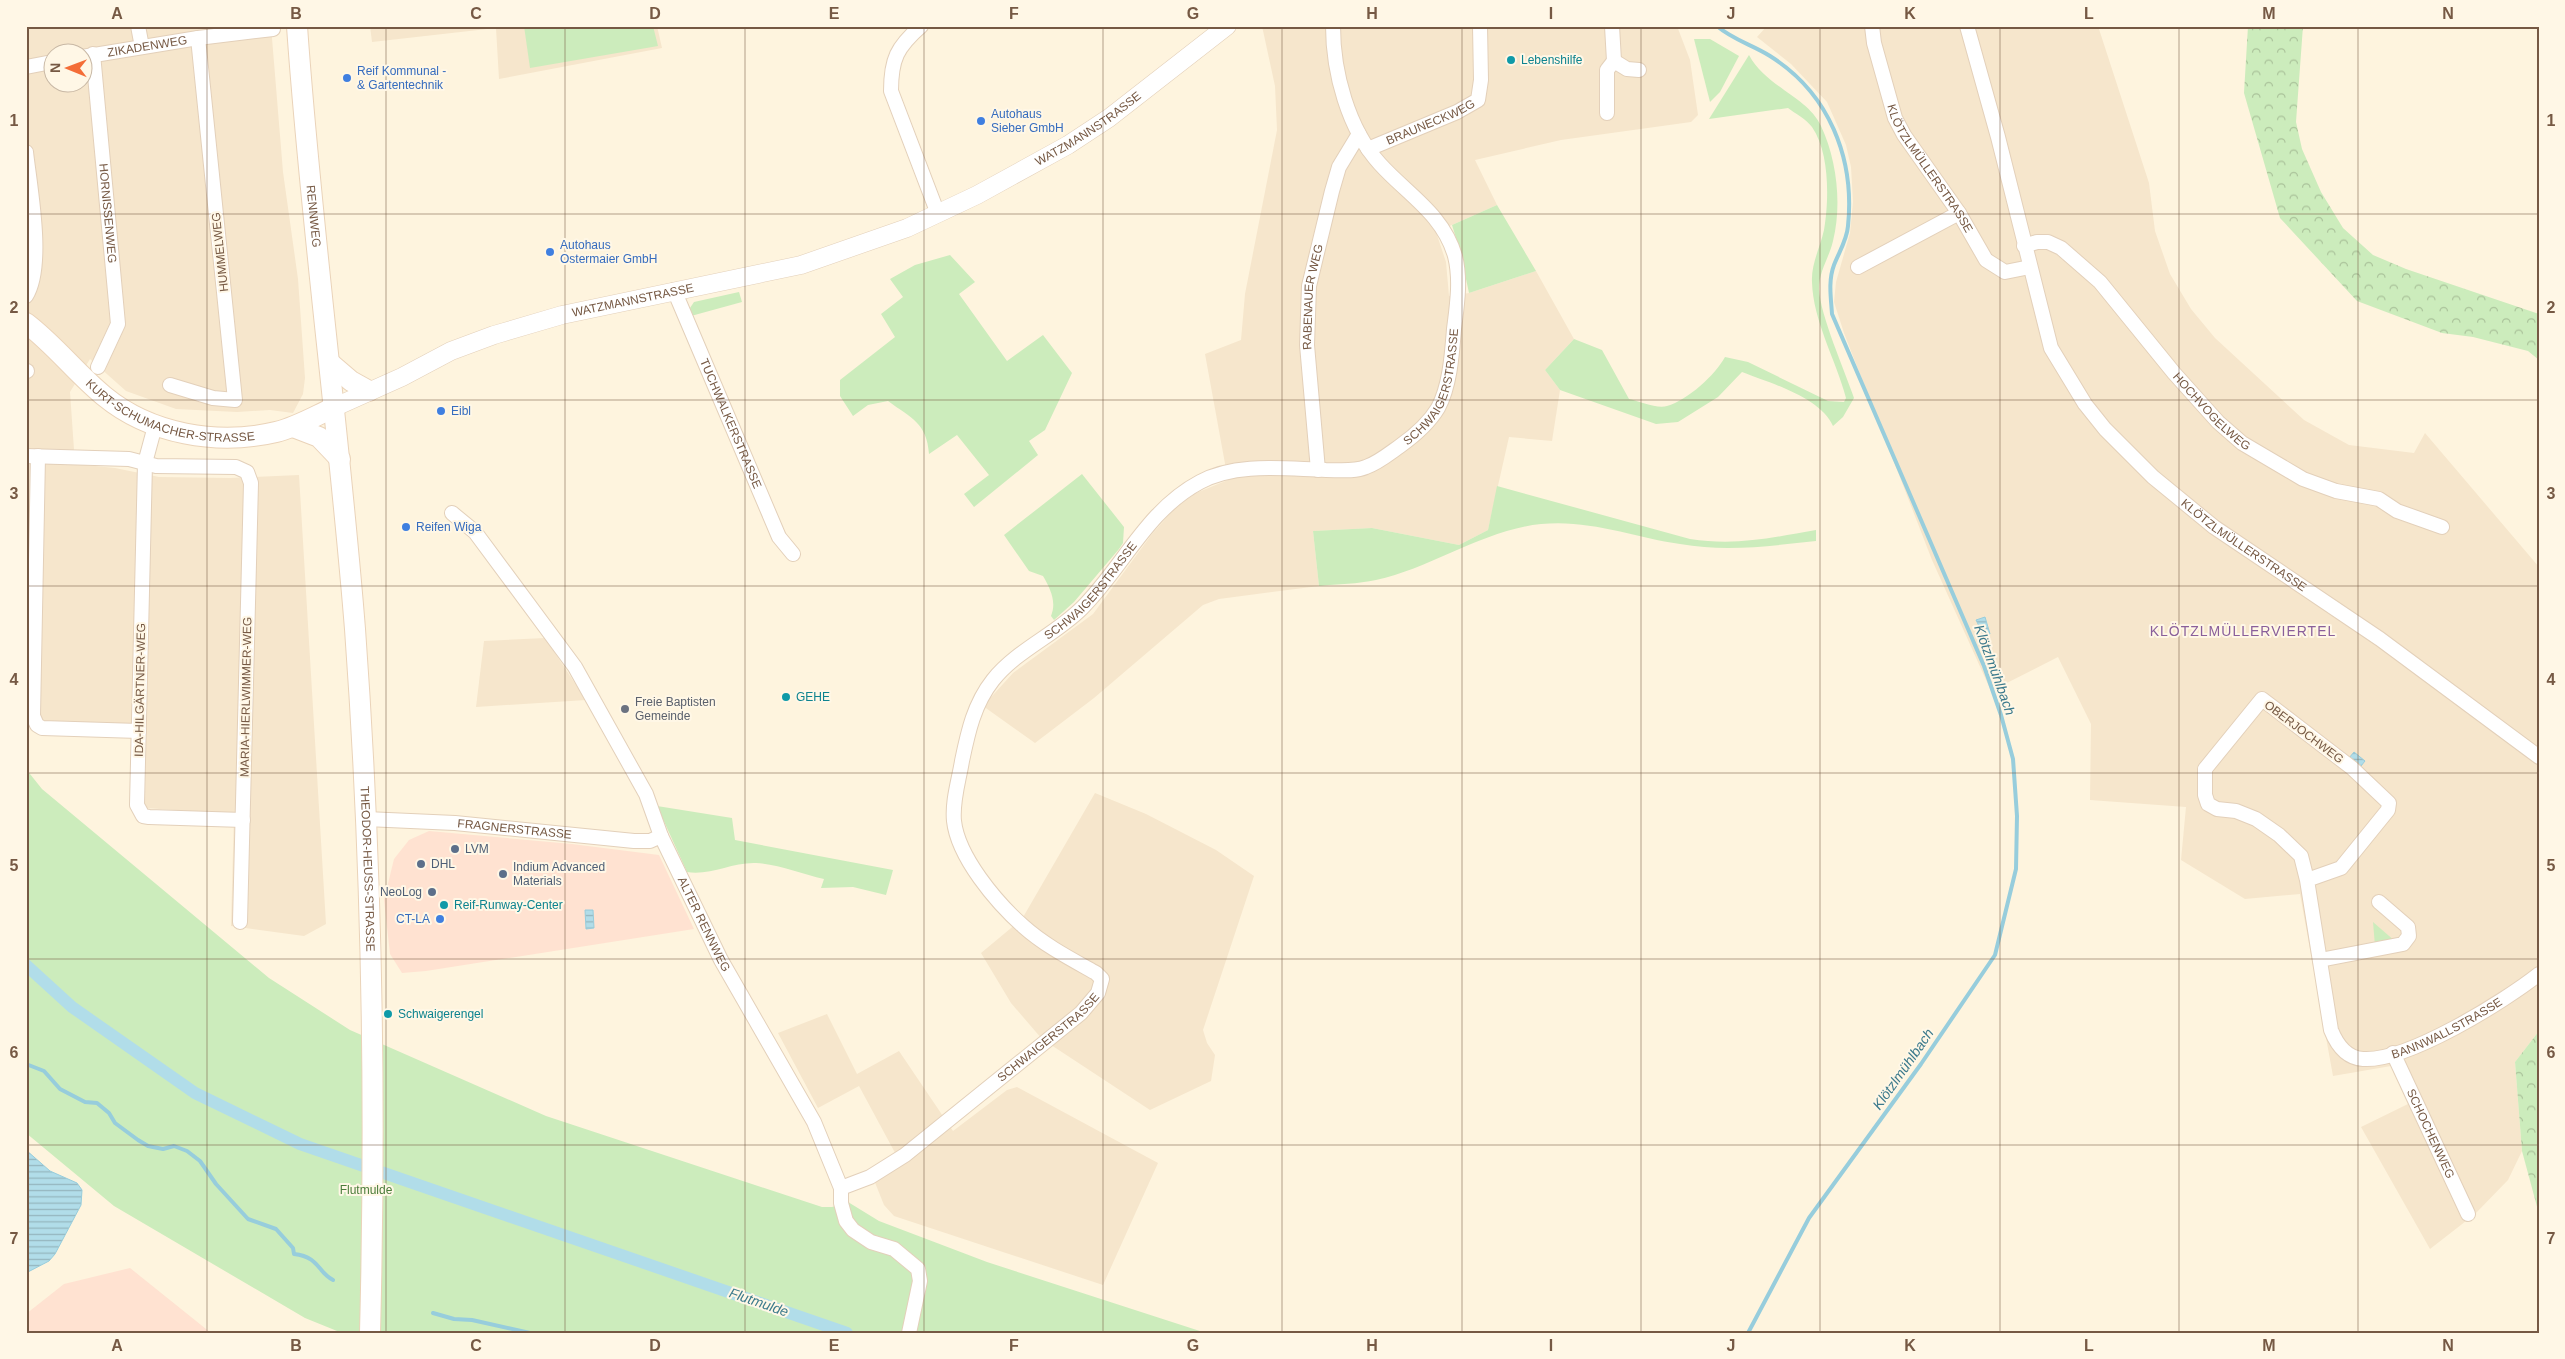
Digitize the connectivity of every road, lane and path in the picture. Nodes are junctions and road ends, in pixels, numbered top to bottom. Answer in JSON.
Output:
{"nodes":[{"id":1,"x":138,"y":26,"type":"edge"},
{"id":2,"x":296,"y":26,"type":"edge"},
{"id":3,"x":921,"y":26,"type":"edge"},
{"id":4,"x":1227,"y":26,"type":"edge"},
{"id":5,"x":1333,"y":26,"type":"edge"},
{"id":6,"x":1480,"y":26,"type":"edge"},
{"id":7,"x":1612,"y":26,"type":"edge"},
{"id":8,"x":1872,"y":26,"type":"edge"},
{"id":9,"x":1967,"y":26,"type":"edge"},
{"id":10,"x":273,"y":29,"type":"dead end"},
{"id":11,"x":198,"y":38,"type":"junction"},
{"id":12,"x":142,"y":47,"type":"junction"},
{"id":13,"x":92,"y":55,"type":"edge"},
{"id":14,"x":1614,"y":61,"type":"junction"},
{"id":15,"x":42,"y":64,"type":"edge"},
{"id":16,"x":26,"y":67,"type":"edge"},
{"id":17,"x":1638,"y":70,"type":"dead end"},
{"id":18,"x":92,"y":92,"type":"edge"},
{"id":19,"x":1607,"y":113,"type":"dead end"},
{"id":20,"x":1358,"y":134,"type":"junction"},
{"id":21,"x":1368,"y":149,"type":"junction"},
{"id":22,"x":26,"y":152,"type":"edge"},
{"id":23,"x":1960,"y":213,"type":"junction"},
{"id":24,"x":938,"y":214,"type":"junction"},
{"id":25,"x":2024,"y":246,"type":"junction"},
{"id":26,"x":1858,"y":267,"type":"dead end"},
{"id":27,"x":2030,"y":267,"type":"junction"},
{"id":28,"x":674,"y":290,"type":"junction"},
{"id":29,"x":26,"y":296,"type":"edge"},
{"id":30,"x":26,"y":323,"type":"edge"},
{"id":31,"x":330,"y":363,"type":"junction"},
{"id":32,"x":98,"y":367,"type":"dead end"},
{"id":33,"x":170,"y":385,"type":"dead end"},
{"id":34,"x":369,"y":391,"type":"junction"},
{"id":35,"x":335,"y":406,"type":"junction"},
{"id":36,"x":155,"y":426,"type":"junction"},
{"id":37,"x":293,"y":427,"type":"junction"},
{"id":38,"x":32,"y":456,"type":"edge"},
{"id":39,"x":340,"y":459,"type":"junction"},
{"id":40,"x":145,"y":463,"type":"junction"},
{"id":41,"x":1318,"y":470,"type":"junction"},
{"id":42,"x":452,"y":513,"type":"dead end"},
{"id":43,"x":2442,"y":526,"type":"dead end"},
{"id":44,"x":793,"y":554,"type":"dead end"},
{"id":45,"x":139,"y":731,"type":"junction"},
{"id":46,"x":2539,"y":757,"type":"edge"},
{"id":47,"x":366,"y":819,"type":"junction"},
{"id":48,"x":243,"y":820,"type":"junction"},
{"id":49,"x":661,"y":836,"type":"junction"},
{"id":50,"x":2308,"y":880,"type":"junction"},
{"id":51,"x":2379,"y":902,"type":"dead end"},
{"id":52,"x":240,"y":922,"type":"dead end"},
{"id":53,"x":2320,"y":960,"type":"junction"},
{"id":54,"x":2539,"y":974,"type":"edge"},
{"id":55,"x":2393,"y":1053,"type":"junction"},
{"id":56,"x":841,"y":1188,"type":"junction"},
{"id":57,"x":2468,"y":1214,"type":"dead end"},
{"id":58,"x":370,"y":1333,"type":"edge"},
{"id":59,"x":909,"y":1333,"type":"edge"}],
"edges":[{"from":1,"to":12,"type":"street"},
{"from":2,"to":31,"type":"main road","name":"RENNWEG"},
{"from":3,"to":24,"type":"street"},
{"from":4,"to":24,"type":"street","name":"WATZMANNSTRASSE"},
{"from":5,"to":20,"type":"street","name":"SCHWAIGERSTRASSE"},
{"from":6,"to":21,"type":"street","name":"BRAUNECKWEG"},
{"from":7,"to":14,"type":"street"},
{"from":8,"to":23,"type":"street","name":"KLÖTZLMÜLLERSTRASSE"},
{"from":9,"to":25,"type":"street","name":"KLÖTZLMÜLLERSTRASSE"},
{"from":10,"to":11,"type":"street","name":"ZIKADENWEG"},
{"from":11,"to":12,"type":"street","name":"ZIKADENWEG"},
{"from":11,"to":33,"type":"street","name":"HUMMELWEG"},
{"from":12,"to":13,"type":"street","name":"ZIKADENWEG"},
{"from":14,"to":17,"type":"street"},
{"from":14,"to":19,"type":"street"},
{"from":15,"to":16,"type":"street"},
{"from":18,"to":32,"type":"street","name":"HORNISSENWEG"},
{"from":20,"to":21,"type":"street","name":"SCHWAIGERSTRASSE"},
{"from":20,"to":41,"type":"street","name":"RABENAUER WEG"},
{"from":21,"to":41,"type":"street","name":"SCHWAIGERSTRASSE"},
{"from":22,"to":29,"type":"street"},
{"from":23,"to":26,"type":"street"},
{"from":23,"to":27,"type":"street","name":"KLÖTZLMÜLLERSTRASSE"},
{"from":24,"to":28,"type":"street","name":"WATZMANNSTRASSE"},
{"from":25,"to":27,"type":"street","name":"KLÖTZLMÜLLERSTRASSE"},
{"from":25,"to":43,"type":"street","name":"HOCHVOGELWEG"},
{"from":27,"to":46,"type":"street","name":"KLÖTZLMÜLLERSTRASSE"},
{"from":28,"to":34,"type":"street","name":"WATZMANNSTRASSE"},
{"from":28,"to":44,"type":"street","name":"TUCHWALKERSTRASSE"},
{"from":30,"to":36,"type":"main road","name":"KURT-SCHUMACHER-STRASSE"},
{"from":31,"to":34,"type":"main road"},
{"from":31,"to":35,"type":"main road","name":"RENNWEG"},
{"from":34,"to":35,"type":"street","name":"WATZMANNSTRASSE"},
{"from":35,"to":37,"type":"main road","name":"KURT-SCHUMACHER-STRASSE"},
{"from":35,"to":39,"type":"main road","name":"THEODOR-HEUSS-STRASSE"},
{"from":36,"to":37,"type":"main road","name":"KURT-SCHUMACHER-STRASSE"},
{"from":36,"to":40,"type":"street","name":"IDA-HILGÄRTNER-WEG"},
{"from":37,"to":39,"type":"main road"},
{"from":38,"to":40,"type":"street"},
{"from":38,"to":45,"type":"street"},
{"from":39,"to":47,"type":"main road","name":"THEODOR-HEUSS-STRASSE"},
{"from":40,"to":45,"type":"street","name":"IDA-HILGÄRTNER-WEG"},
{"from":40,"to":48,"type":"street","name":"MARIA-HIERLWIMMER-WEG"},
{"from":41,"to":56,"type":"street","name":"SCHWAIGERSTRASSE"},
{"from":42,"to":49,"type":"street","name":"ALTER RENNWEG"},
{"from":45,"to":48,"type":"street","name":"IDA-HILGÄRTNER-WEG"},
{"from":47,"to":49,"type":"street","name":"FRAGNERSTRASSE"},
{"from":47,"to":58,"type":"main road","name":"THEODOR-HEUSS-STRASSE"},
{"from":48,"to":52,"type":"street","name":"MARIA-HIERLWIMMER-WEG"},
{"from":49,"to":56,"type":"street","name":"ALTER RENNWEG"},
{"from":50,"to":50,"type":"street","name":"OBERJOCHWEG"},
{"from":50,"to":53,"type":"street"},
{"from":51,"to":53,"type":"street"},
{"from":53,"to":55,"type":"street","name":"BANNWALLSTRASSE"},
{"from":54,"to":55,"type":"street","name":"BANNWALLSTRASSE"},
{"from":55,"to":57,"type":"street","name":"SCHOCHENWEG"},
{"from":56,"to":59,"type":"street","name":"ALTER RENNWEG"}]}
